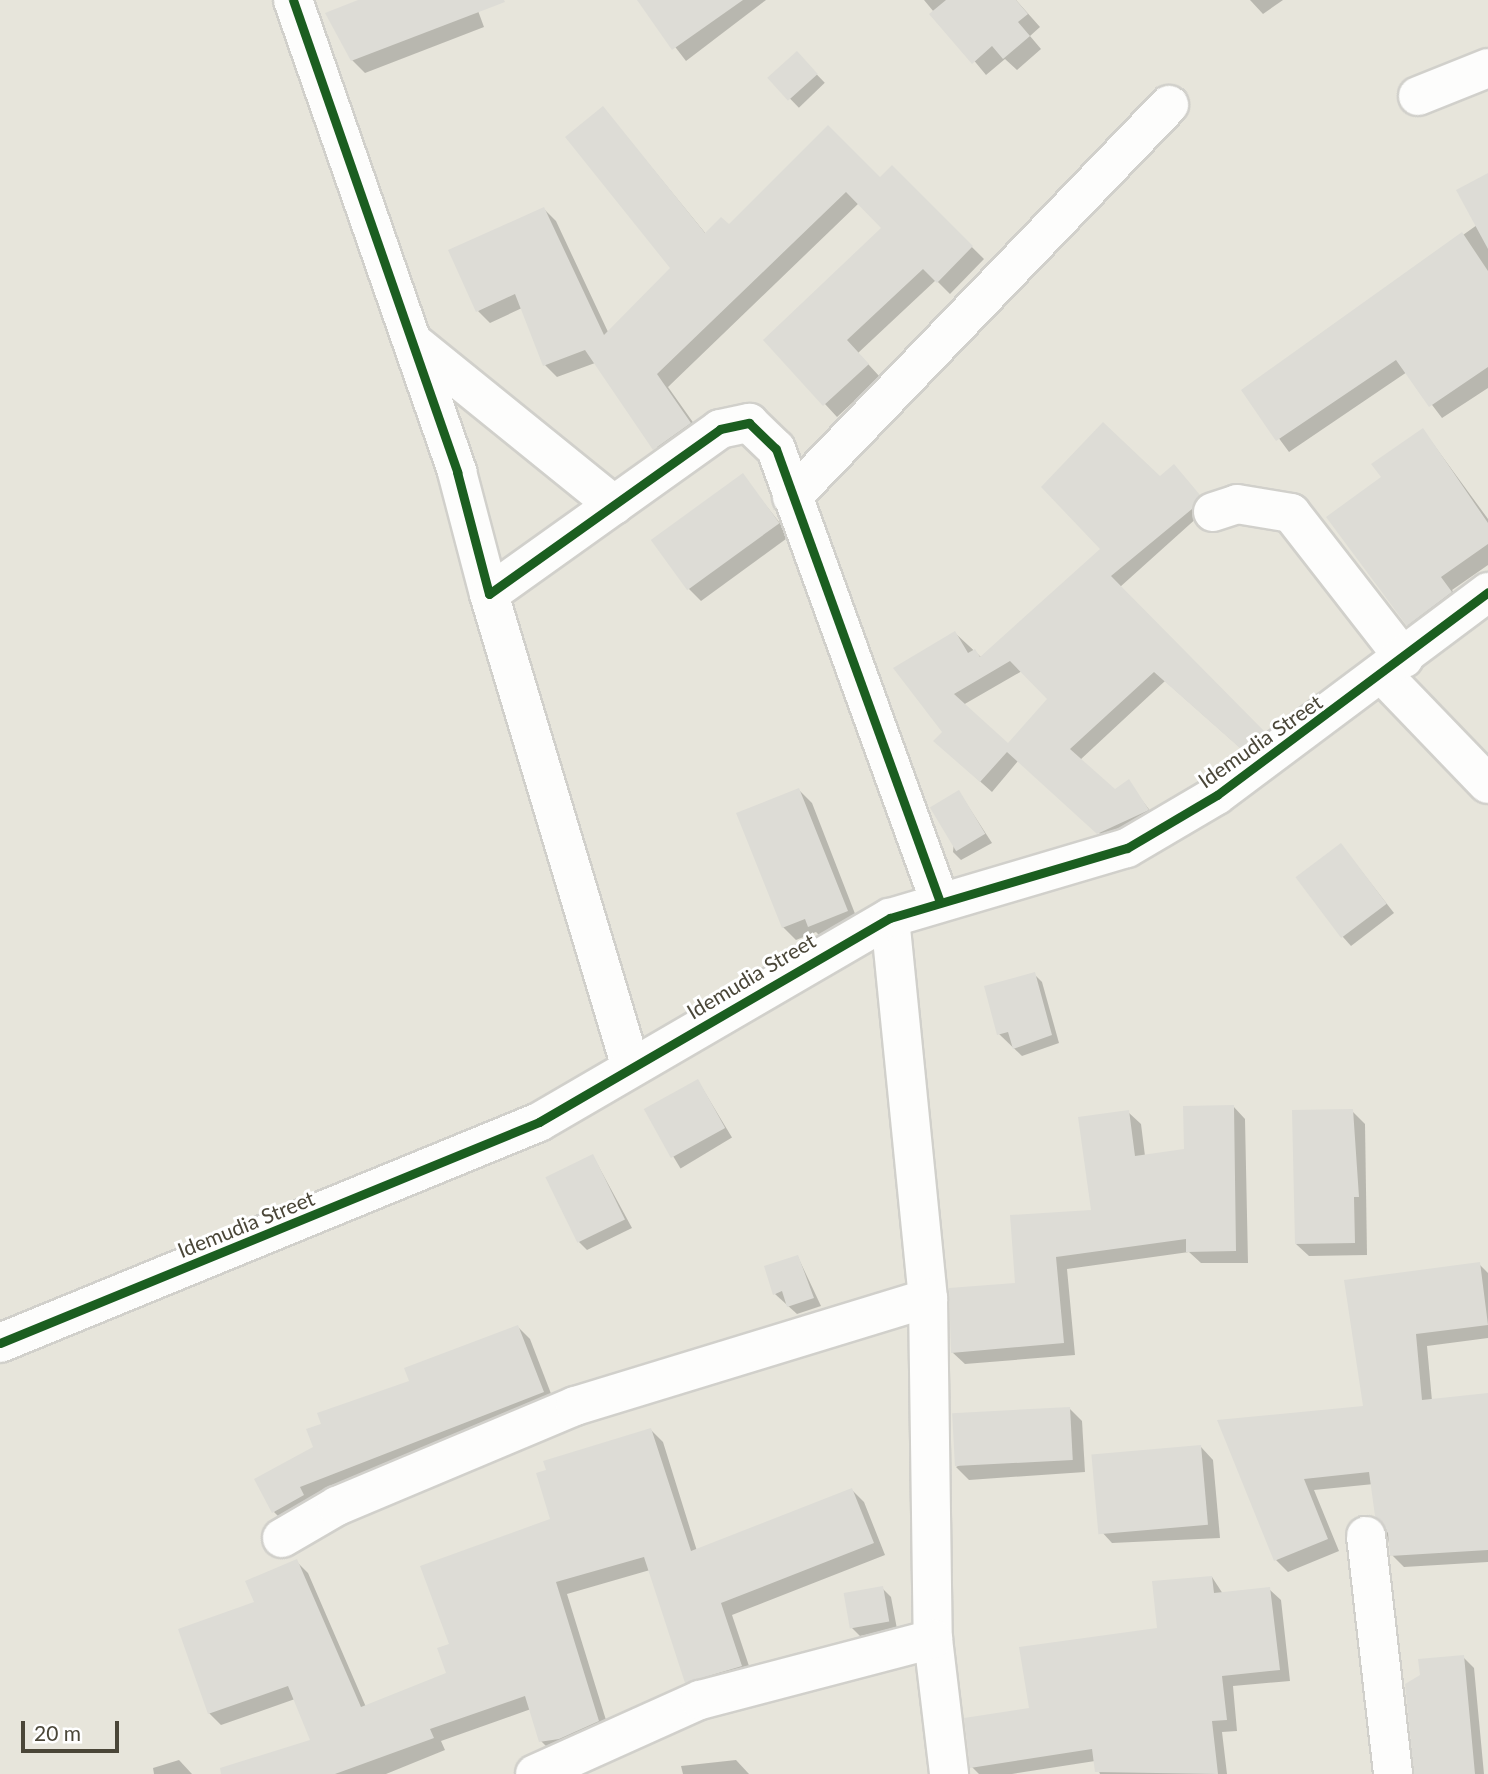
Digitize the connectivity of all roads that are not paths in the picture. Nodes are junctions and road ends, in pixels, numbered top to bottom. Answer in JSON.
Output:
{"nodes":[{"id":1,"x":293,"y":0,"type":"edge"},
{"id":2,"x":1488,"y":68,"type":"edge"},
{"id":3,"x":1418,"y":96,"type":"dead end"},
{"id":4,"x":1169,"y":105,"type":"dead end"},
{"id":5,"x":413,"y":342,"type":"junction"},
{"id":6,"x":792,"y":497,"type":"junction"},
{"id":7,"x":614,"y":505,"type":"junction"},
{"id":8,"x":1213,"y":512,"type":"dead end"},
{"id":9,"x":1488,"y":592,"type":"edge"},
{"id":10,"x":489,"y":594,"type":"junction"},
{"id":11,"x":1394,"y":666,"type":"junction"},
{"id":12,"x":1488,"y":784,"type":"edge"},
{"id":13,"x":940,"y":902,"type":"junction"},
{"id":14,"x":890,"y":918,"type":"junction"},
{"id":15,"x":631,"y":1067,"type":"junction"},
{"id":16,"x":928,"y":1298,"type":"junction"},
{"id":17,"x":0,"y":1343,"type":"edge"},
{"id":18,"x":1366,"y":1536,"type":"dead end"},
{"id":19,"x":282,"y":1538,"type":"dead end"},
{"id":20,"x":933,"y":1639,"type":"junction"},
{"id":21,"x":535,"y":1774,"type":"edge"},
{"id":22,"x":949,"y":1774,"type":"edge"},
{"id":23,"x":1393,"y":1774,"type":"edge"}],
"edges":[{"from":1,"to":5,"type":"street"},
{"from":2,"to":3,"type":"street"},
{"from":4,"to":6,"type":"street"},
{"from":5,"to":7,"type":"street"},
{"from":5,"to":10,"type":"street"},
{"from":6,"to":7,"type":"street"},
{"from":6,"to":13,"type":"street"},
{"from":7,"to":10,"type":"street"},
{"from":8,"to":11,"type":"street"},
{"from":9,"to":11,"type":"street","name":"Idemudia Street"},
{"from":10,"to":15,"type":"street"},
{"from":11,"to":12,"type":"street"},
{"from":11,"to":13,"type":"street","name":"Idemudia Street"},
{"from":13,"to":14,"type":"street","name":"Idemudia Street"},
{"from":14,"to":15,"type":"street","name":"Idemudia Street"},
{"from":14,"to":16,"type":"street"},
{"from":15,"to":17,"type":"street","name":"Idemudia Street"},
{"from":16,"to":19,"type":"street"},
{"from":16,"to":20,"type":"street"},
{"from":18,"to":23,"type":"street"},
{"from":20,"to":21,"type":"street"},
{"from":20,"to":22,"type":"street"}]}
